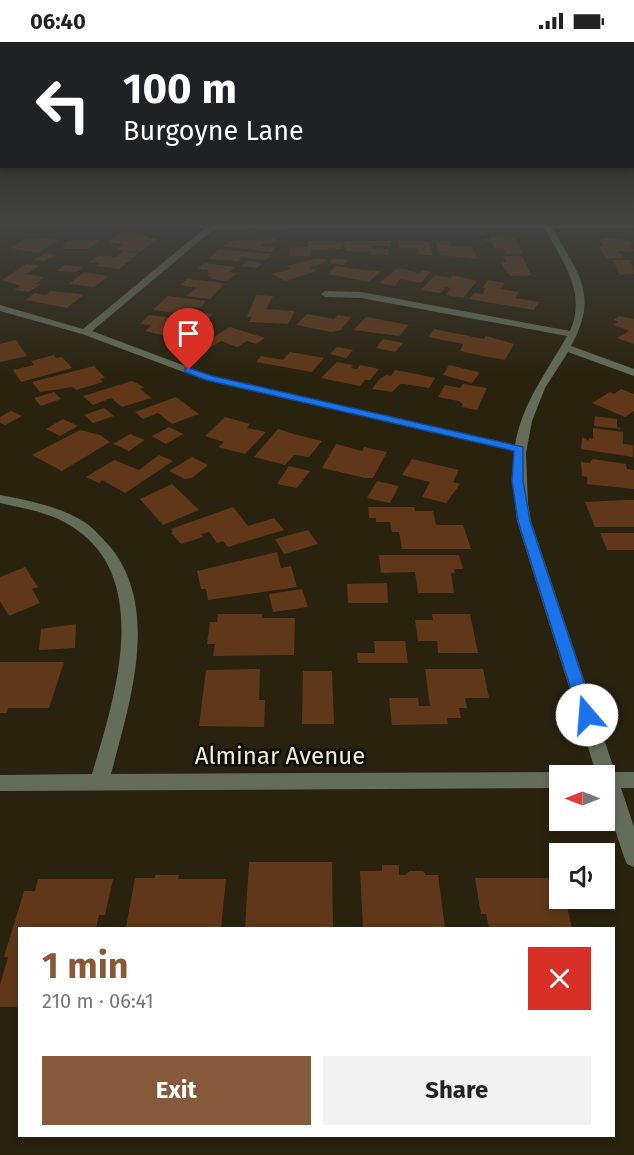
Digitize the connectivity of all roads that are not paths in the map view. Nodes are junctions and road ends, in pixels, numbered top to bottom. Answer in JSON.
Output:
{"nodes":[{"id":1,"x":155,"y":273,"type":"edge"},
{"id":2,"x":571,"y":273,"type":"edge"},
{"id":3,"x":325,"y":294,"type":"dead end"},
{"id":4,"x":0,"y":308,"type":"edge"},
{"id":5,"x":84,"y":332,"type":"junction"},
{"id":6,"x":569,"y":341,"type":"junction"},
{"id":7,"x":634,"y":373,"type":"edge"},
{"id":8,"x":519,"y":449,"type":"junction"},
{"id":9,"x":0,"y":499,"type":"edge"},
{"id":10,"x":601,"y":765,"type":"edge"},
{"id":11,"x":549,"y":780,"type":"edge"},
{"id":12,"x":615,"y":780,"type":"edge"},
{"id":13,"x":634,"y":780,"type":"edge"},
{"id":14,"x":99,"y":782,"type":"junction"},
{"id":15,"x":0,"y":783,"type":"edge"},
{"id":16,"x":615,"y":804,"type":"edge"},
{"id":17,"x":634,"y":856,"type":"edge"}],
"edges":[{"from":1,"to":5,"type":"street"},
{"from":2,"to":6,"type":"street"},
{"from":3,"to":6,"type":"street"},
{"from":4,"to":5,"type":"street"},
{"from":5,"to":8,"type":"street"},
{"from":6,"to":7,"type":"street"},
{"from":6,"to":8,"type":"street"},
{"from":8,"to":10,"type":"street"},
{"from":9,"to":14,"type":"street"},
{"from":11,"to":14,"type":"street","name":"Alminar Avenue"},
{"from":12,"to":13,"type":"street"},
{"from":14,"to":15,"type":"street","name":"Alminar Avenue"},
{"from":16,"to":17,"type":"street"}]}
